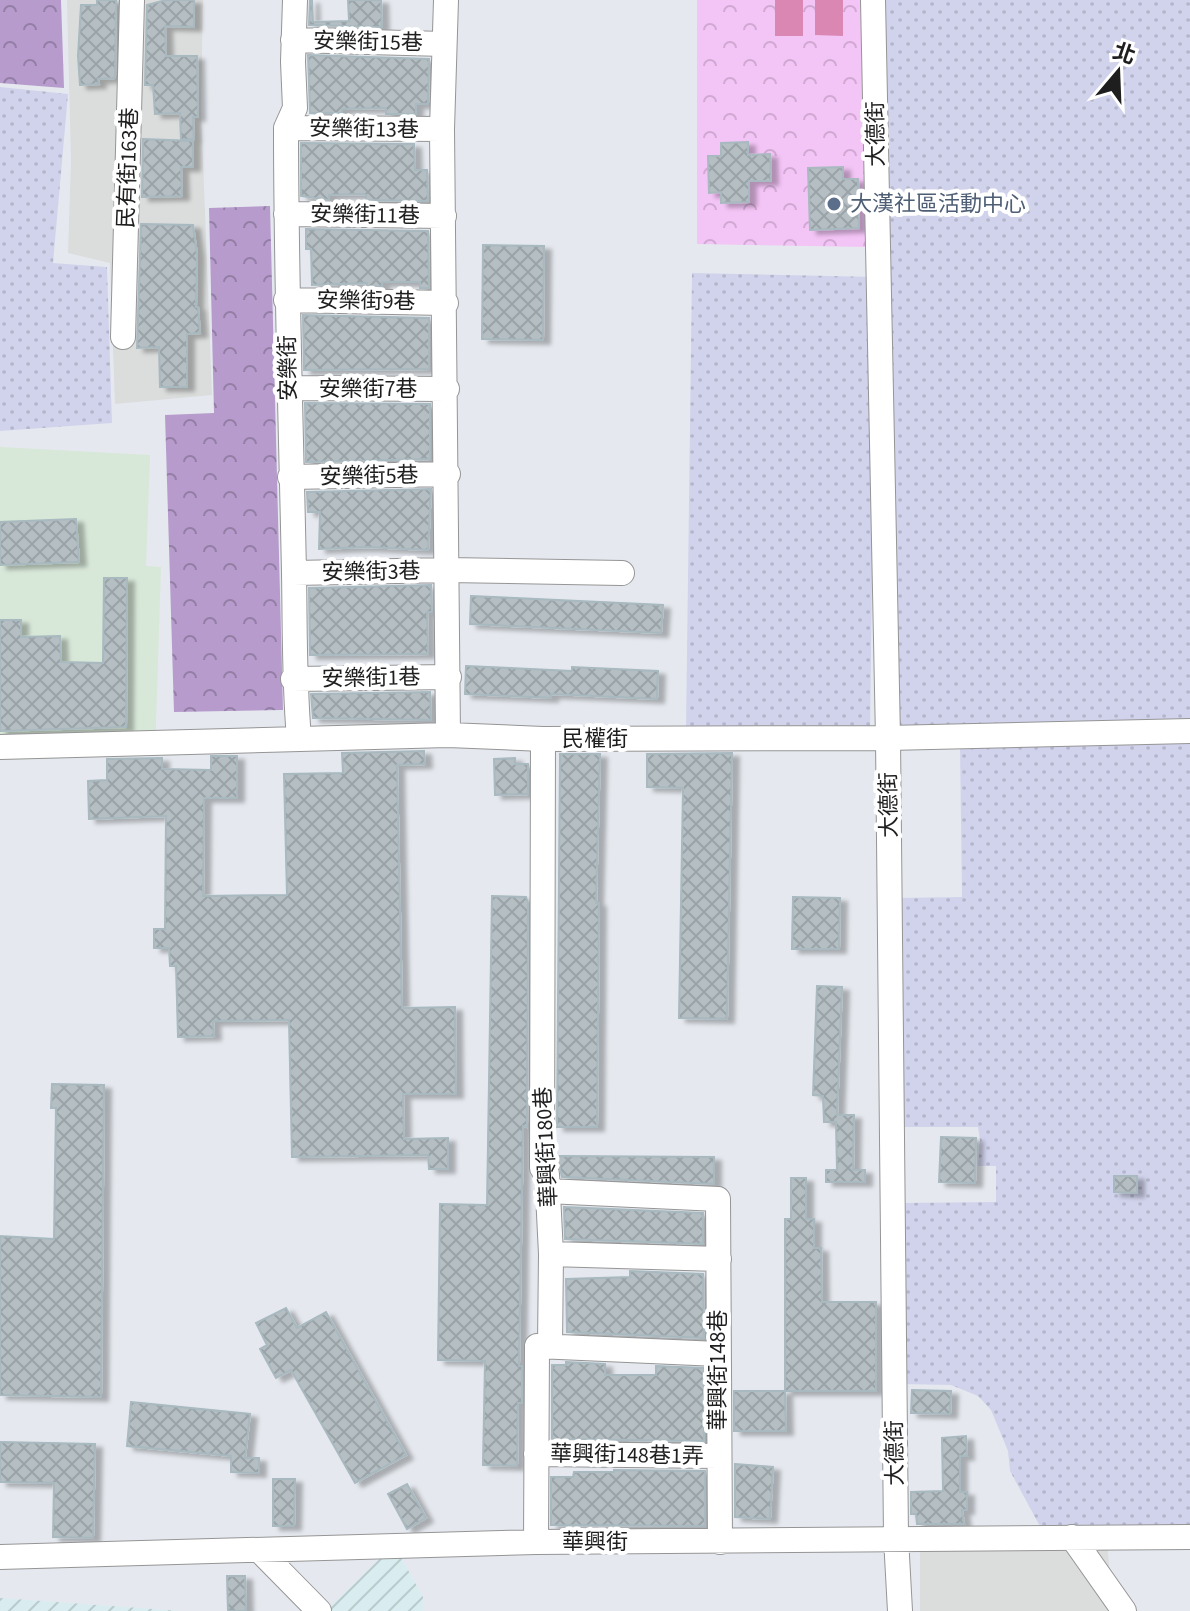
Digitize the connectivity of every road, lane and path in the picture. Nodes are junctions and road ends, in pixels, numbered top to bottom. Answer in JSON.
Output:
{"nodes":[{"id":1,"x":132,"y":0,"type":"edge"},
{"id":2,"x":295,"y":0,"type":"edge"},
{"id":3,"x":446,"y":0,"type":"edge"},
{"id":4,"x":873,"y":0,"type":"edge"},
{"id":5,"x":293,"y":40,"type":"junction"},
{"id":6,"x":444,"y":44,"type":"junction"},
{"id":7,"x":286,"y":128,"type":"junction"},
{"id":8,"x":442,"y":129,"type":"junction"},
{"id":9,"x":286,"y":214,"type":"junction"},
{"id":10,"x":444,"y":216,"type":"junction"},
{"id":11,"x":286,"y":300,"type":"junction"},
{"id":12,"x":446,"y":303,"type":"junction"},
{"id":13,"x":123,"y":337,"type":"dead end"},
{"id":14,"x":289,"y":388,"type":"junction"},
{"id":15,"x":447,"y":389,"type":"junction"},
{"id":16,"x":448,"y":474,"type":"junction"},
{"id":17,"x":290,"y":477,"type":"junction"},
{"id":18,"x":448,"y":570,"type":"junction"},
{"id":19,"x":294,"y":573,"type":"junction"},
{"id":20,"x":622,"y":573,"type":"dead end"},
{"id":21,"x":449,"y":677,"type":"junction"},
{"id":22,"x":293,"y":679,"type":"junction"},
{"id":23,"x":1190,"y":731,"type":"edge"},
{"id":24,"x":448,"y":735,"type":"junction"},
{"id":25,"x":299,"y":738,"type":"junction"},
{"id":26,"x":888,"y":738,"type":"junction"},
{"id":27,"x":543,"y":739,"type":"junction"},
{"id":28,"x":0,"y":747,"type":"edge"},
{"id":29,"x":547,"y":1191,"type":"junction"},
{"id":30,"x":551,"y":1254,"type":"junction"},
{"id":31,"x":719,"y":1259,"type":"junction"},
{"id":32,"x":550,"y":1346,"type":"junction"},
{"id":33,"x":718,"y":1354,"type":"junction"},
{"id":34,"x":536,"y":1454,"type":"junction"},
{"id":35,"x":718,"y":1456,"type":"junction"},
{"id":36,"x":1072,"y":1537,"type":"junction"},
{"id":37,"x":1190,"y":1537,"type":"edge"},
{"id":38,"x":896,"y":1538,"type":"junction"},
{"id":39,"x":536,"y":1542,"type":"junction"},
{"id":40,"x":720,"y":1542,"type":"junction"},
{"id":41,"x":259,"y":1550,"type":"junction"},
{"id":42,"x":0,"y":1557,"type":"edge"},
{"id":43,"x":319,"y":1611,"type":"edge"},
{"id":44,"x":900,"y":1611,"type":"edge"},
{"id":45,"x":1124,"y":1611,"type":"edge"}],
"edges":[{"from":1,"to":13,"type":"street","name":"民有街163巷"},
{"from":2,"to":5,"type":"street","name":"安樂街"},
{"from":3,"to":6,"type":"street"},
{"from":4,"to":26,"type":"street","name":"大德街"},
{"from":5,"to":6,"type":"street","name":"安樂街15巷"},
{"from":5,"to":7,"type":"street","name":"安樂街"},
{"from":6,"to":8,"type":"street"},
{"from":7,"to":8,"type":"street","name":"安樂街13巷"},
{"from":7,"to":9,"type":"street","name":"安樂街"},
{"from":8,"to":10,"type":"street"},
{"from":9,"to":10,"type":"street","name":"安樂街11巷"},
{"from":9,"to":11,"type":"street","name":"安樂街"},
{"from":10,"to":12,"type":"street"},
{"from":11,"to":12,"type":"street","name":"安樂街9巷"},
{"from":11,"to":14,"type":"street","name":"安樂街"},
{"from":12,"to":15,"type":"street"},
{"from":14,"to":15,"type":"street","name":"安樂街7巷"},
{"from":14,"to":17,"type":"street","name":"安樂街"},
{"from":15,"to":16,"type":"street"},
{"from":16,"to":17,"type":"street","name":"安樂街5巷"},
{"from":16,"to":18,"type":"street"},
{"from":17,"to":19,"type":"street","name":"安樂街"},
{"from":18,"to":19,"type":"street","name":"安樂街3巷"},
{"from":18,"to":20,"type":"street","name":"安樂街3巷"},
{"from":18,"to":21,"type":"street"},
{"from":19,"to":22,"type":"street","name":"安樂街"},
{"from":21,"to":22,"type":"street","name":"安樂街1巷"},
{"from":21,"to":24,"type":"street"},
{"from":22,"to":25,"type":"street","name":"安樂街"},
{"from":23,"to":26,"type":"street","name":"民權街"},
{"from":24,"to":25,"type":"street","name":"民權街"},
{"from":24,"to":27,"type":"street","name":"民權街"},
{"from":25,"to":28,"type":"street","name":"民權街"},
{"from":26,"to":27,"type":"street","name":"民權街"},
{"from":26,"to":38,"type":"street","name":"大德街"},
{"from":27,"to":29,"type":"street","name":"華興街180巷"},
{"from":29,"to":30,"type":"street","name":"華興街180巷"},
{"from":29,"to":31,"type":"street","name":"華興街148巷"},
{"from":30,"to":31,"type":"street"},
{"from":30,"to":32,"type":"street","name":"華興街180巷"},
{"from":31,"to":33,"type":"street","name":"華興街148巷"},
{"from":32,"to":33,"type":"street"},
{"from":32,"to":34,"type":"street","name":"華興街180巷"},
{"from":33,"to":35,"type":"street","name":"華興街148巷"},
{"from":34,"to":35,"type":"street","name":"華興街148巷1弄"},
{"from":34,"to":39,"type":"street","name":"華興街180巷"},
{"from":35,"to":40,"type":"street","name":"華興街148巷"},
{"from":36,"to":37,"type":"street","name":"華興街"},
{"from":36,"to":38,"type":"street","name":"華興街"},
{"from":36,"to":45,"type":"street"},
{"from":38,"to":40,"type":"street","name":"華興街"},
{"from":38,"to":44,"type":"street","name":"大德街"},
{"from":39,"to":40,"type":"street","name":"華興街"},
{"from":39,"to":41,"type":"street","name":"華興街"},
{"from":41,"to":42,"type":"street","name":"華興街"},
{"from":41,"to":43,"type":"street"}]}
